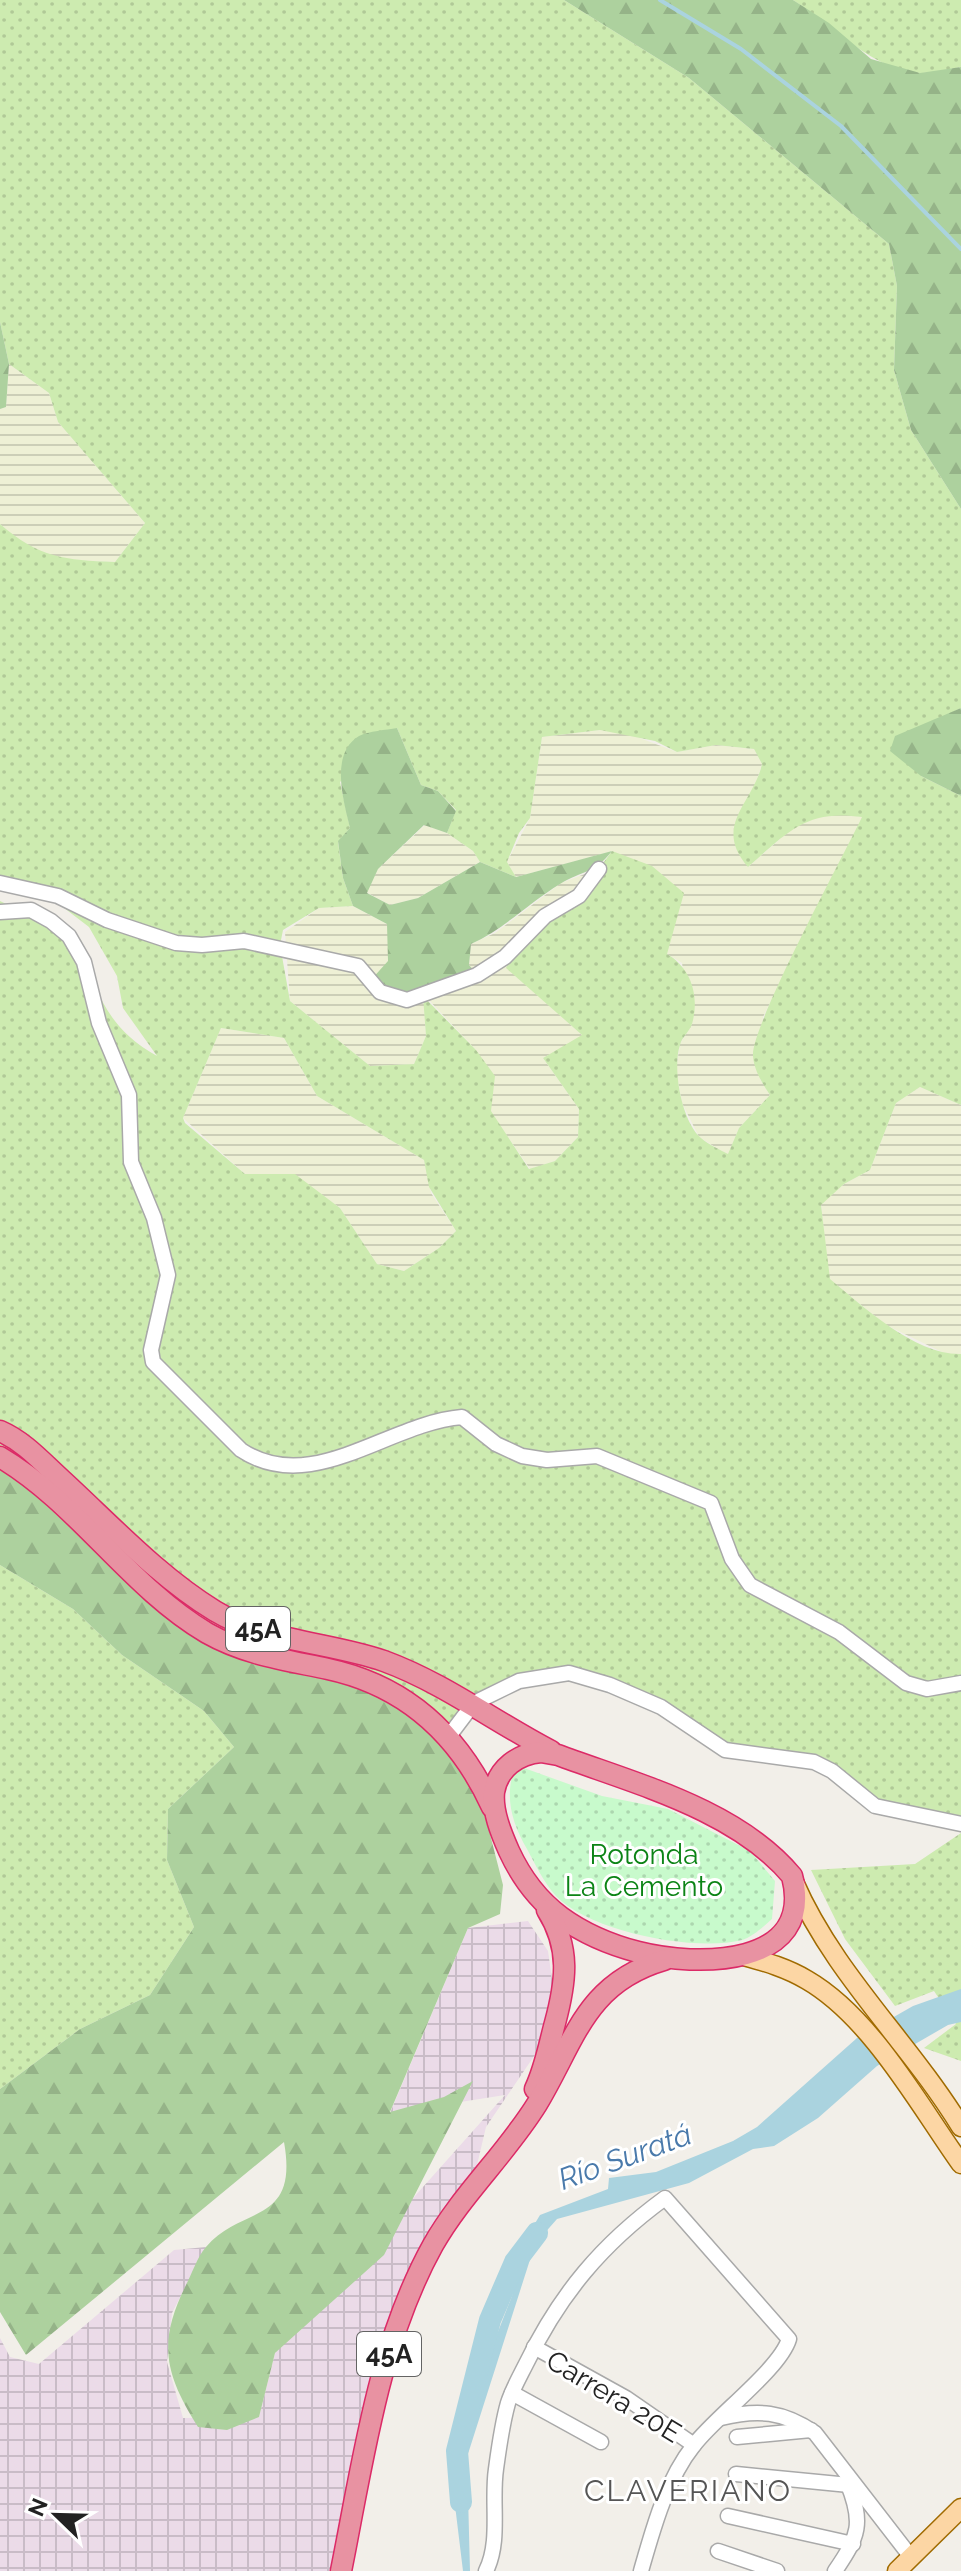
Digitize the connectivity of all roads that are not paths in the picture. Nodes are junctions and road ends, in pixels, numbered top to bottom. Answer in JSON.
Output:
{"nodes":[{"id":1,"x":599,"y":869,"type":"dead end"},
{"id":2,"x":0,"y":883,"type":"edge"},
{"id":3,"x":0,"y":912,"type":"edge"},
{"id":4,"x":0,"y":1431,"type":"edge"},
{"id":5,"x":0,"y":1457,"type":"edge"},
{"id":6,"x":961,"y":1683,"type":"edge"},
{"id":7,"x":474,"y":1703,"type":"junction"},
{"id":8,"x":449,"y":1736,"type":"junction"},
{"id":9,"x":558,"y":1755,"type":"junction"},
{"id":10,"x":498,"y":1819,"type":"junction"},
{"id":11,"x":961,"y":1824,"type":"edge"},
{"id":12,"x":792,"y":1876,"type":"junction"},
{"id":13,"x":538,"y":1896,"type":"junction"},
{"id":14,"x":744,"y":1956,"type":"junction"},
{"id":15,"x":669,"y":1958,"type":"junction"},
{"id":16,"x":961,"y":2127,"type":"edge"},
{"id":17,"x":494,"y":2160,"type":"junction"},
{"id":18,"x":961,"y":2164,"type":"edge"},
{"id":19,"x":534,"y":2347,"type":"junction"},
{"id":20,"x":512,"y":2393,"type":"junction"},
{"id":21,"x":721,"y":2418,"type":"junction"},
{"id":22,"x":811,"y":2430,"type":"junction"},
{"id":23,"x":737,"y":2437,"type":"dead end"},
{"id":24,"x":601,"y":2442,"type":"dead end"},
{"id":25,"x":694,"y":2445,"type":"junction"},
{"id":26,"x":833,"y":2457,"type":"junction"},
{"id":27,"x":736,"y":2474,"type":"dead end"},
{"id":28,"x":849,"y":2485,"type":"junction"},
{"id":29,"x":961,"y":2508,"type":"edge"},
{"id":30,"x":728,"y":2516,"type":"dead end"},
{"id":31,"x":853,"y":2544,"type":"junction"},
{"id":32,"x":718,"y":2551,"type":"dead end"},
{"id":33,"x":911,"y":2557,"type":"junction"},
{"id":34,"x":341,"y":2571,"type":"edge"},
{"id":35,"x":486,"y":2571,"type":"edge"},
{"id":36,"x":641,"y":2571,"type":"edge"},
{"id":37,"x":777,"y":2571,"type":"edge"},
{"id":38,"x":835,"y":2571,"type":"edge"},
{"id":39,"x":897,"y":2571,"type":"edge"}],
"edges":[{"from":1,"to":2,"type":"street"},
{"from":3,"to":6,"type":"street"},
{"from":4,"to":7,"type":"highway","number":"45A"},
{"from":5,"to":8,"type":"highway","number":"45A"},
{"from":7,"to":8,"type":"street"},
{"from":7,"to":9,"type":"highway","number":"45A"},
{"from":7,"to":11,"type":"street"},
{"from":8,"to":10,"type":"highway","number":"45A"},
{"from":9,"to":10,"type":"highway","number":"45A"},
{"from":9,"to":12,"type":"highway","number":"45A"},
{"from":10,"to":13,"type":"highway","number":"45A"},
{"from":12,"to":14,"type":"highway","number":"45A"},
{"from":12,"to":16,"type":"main road","number":"45A"},
{"from":13,"to":15,"type":"highway","number":"45A"},
{"from":13,"to":17,"type":"highway"},
{"from":14,"to":15,"type":"highway","number":"45A"},
{"from":14,"to":18,"type":"main road","number":"45A"},
{"from":15,"to":17,"type":"highway"},
{"from":17,"to":34,"type":"highway","number":"45A"},
{"from":19,"to":20,"type":"street"},
{"from":19,"to":21,"type":"street"},
{"from":19,"to":25,"type":"street","name":"Carrera 20E"},
{"from":20,"to":24,"type":"street"},
{"from":20,"to":35,"type":"street"},
{"from":21,"to":22,"type":"street"},
{"from":21,"to":25,"type":"street"},
{"from":22,"to":23,"type":"street"},
{"from":22,"to":26,"type":"street"},
{"from":25,"to":36,"type":"street"},
{"from":26,"to":28,"type":"street"},
{"from":26,"to":33,"type":"street"},
{"from":27,"to":28,"type":"street"},
{"from":28,"to":31,"type":"street"},
{"from":29,"to":33,"type":"main road"},
{"from":30,"to":31,"type":"street"},
{"from":31,"to":38,"type":"street"},
{"from":32,"to":37,"type":"street"},
{"from":33,"to":39,"type":"main road"}]}
